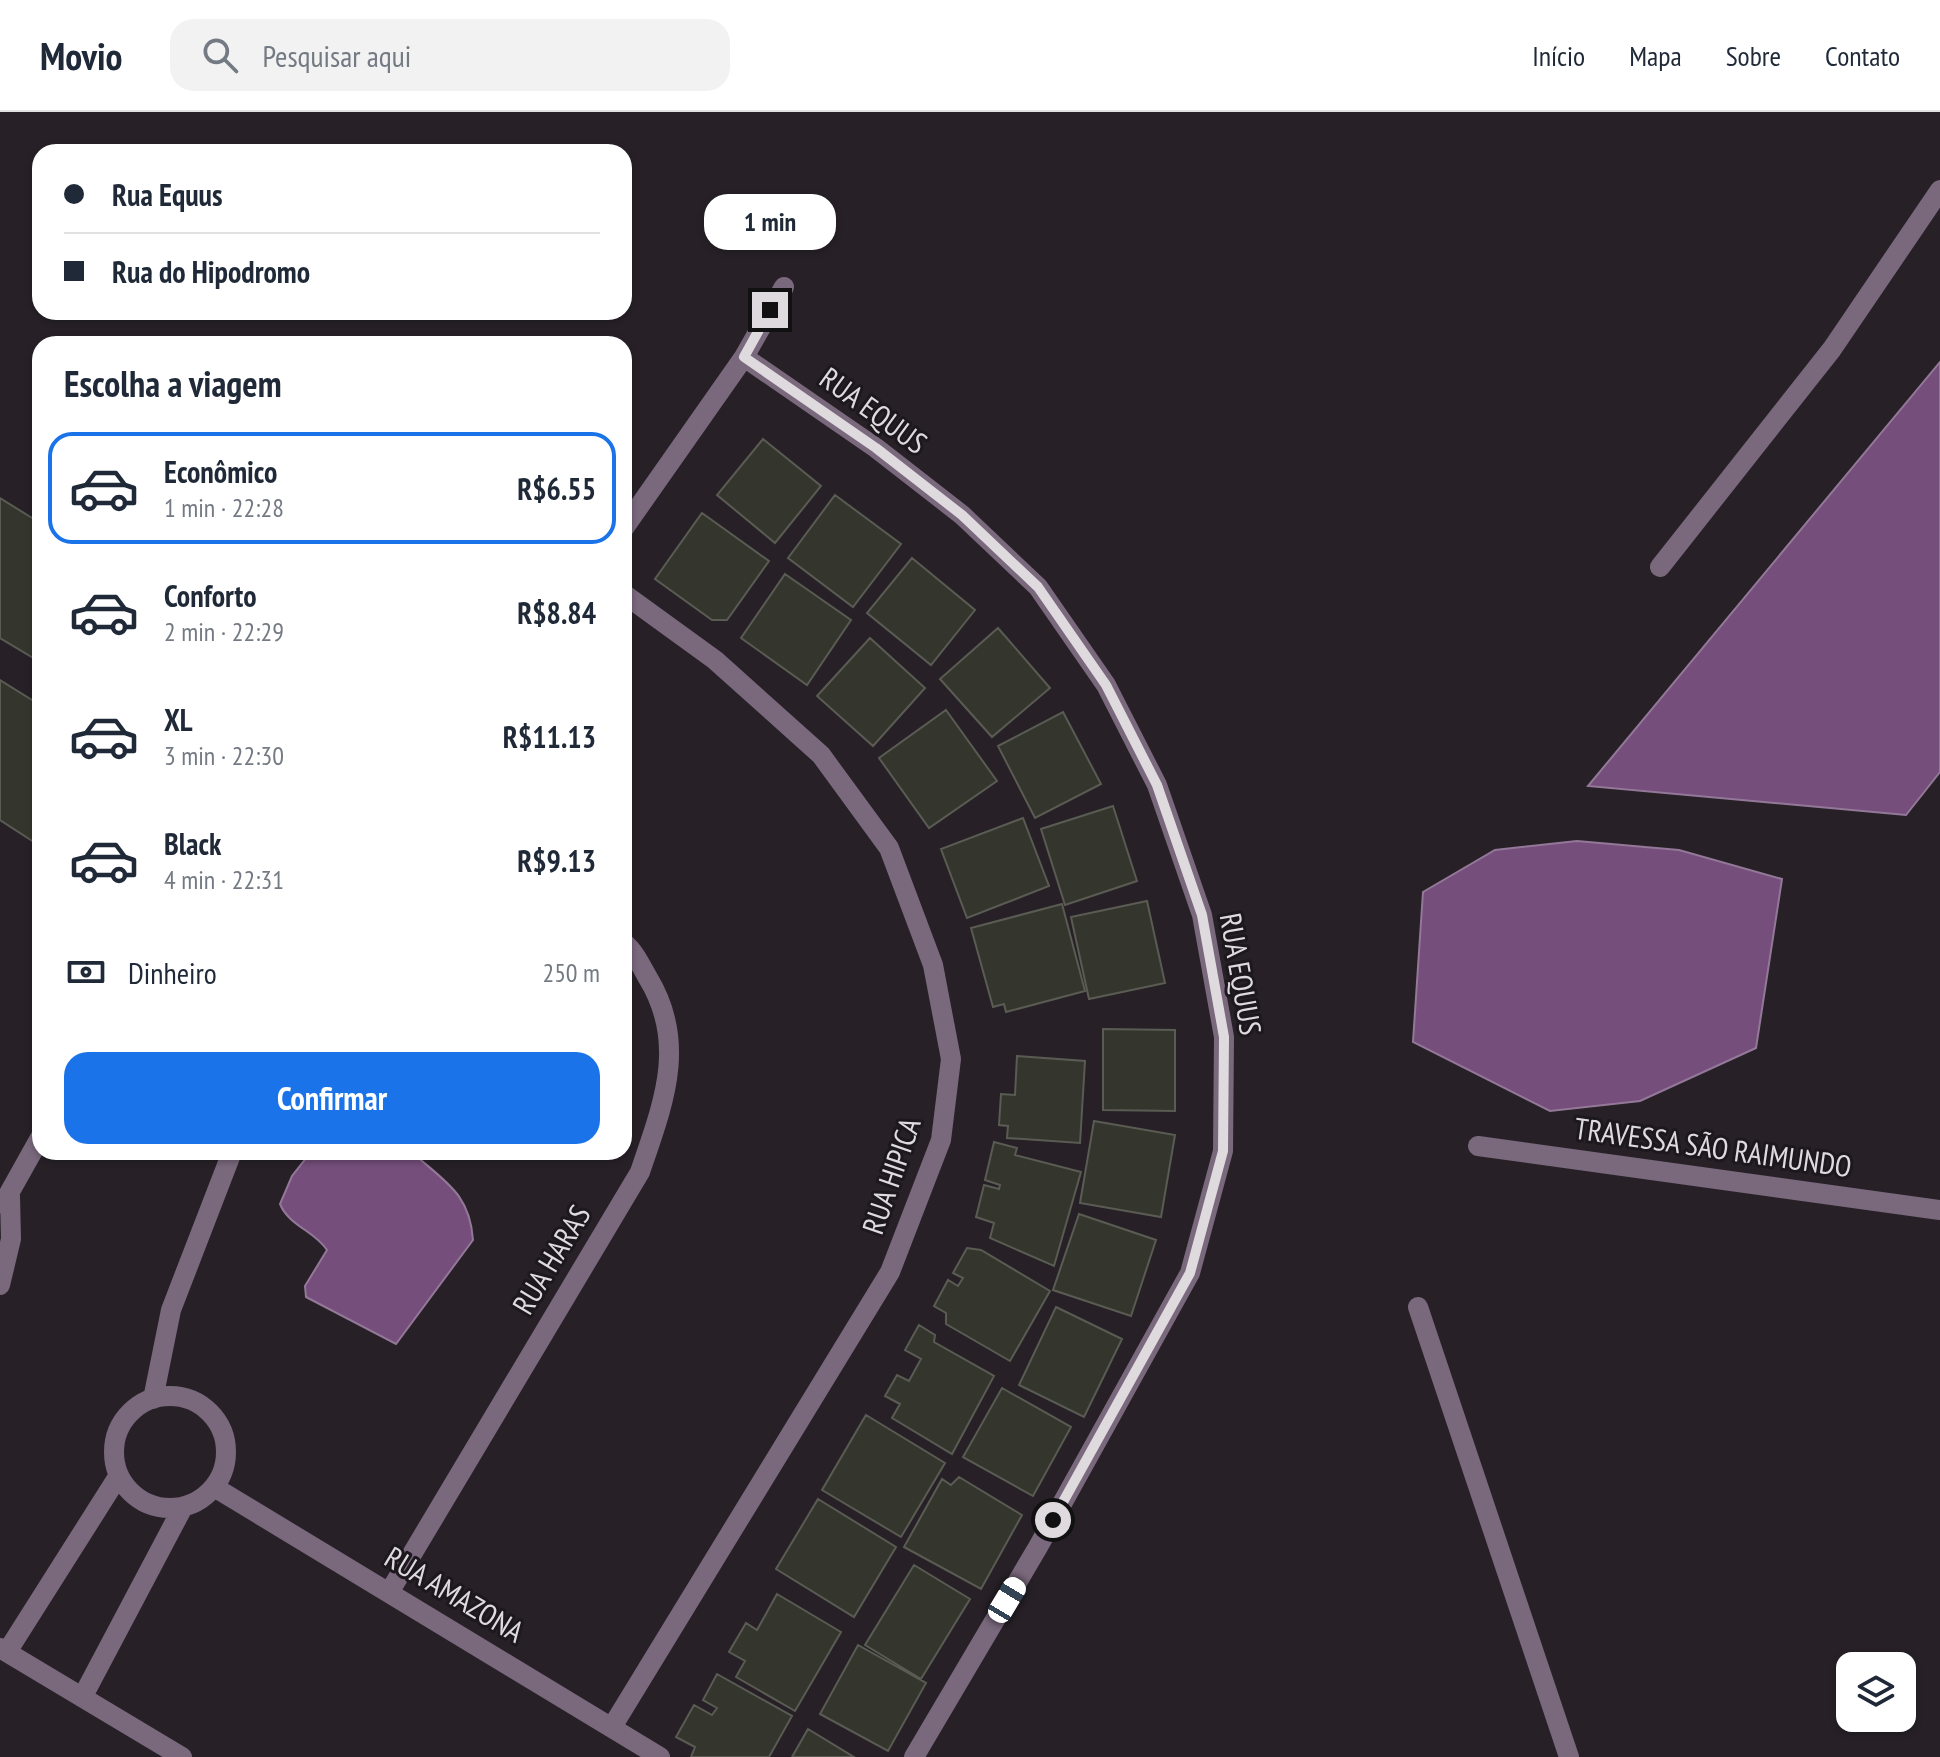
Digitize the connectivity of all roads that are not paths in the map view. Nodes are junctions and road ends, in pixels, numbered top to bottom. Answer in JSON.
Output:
{"nodes":[{"id":1,"x":1940,"y":190,"type":"edge"},
{"id":2,"x":784,"y":287,"type":"dead end"},
{"id":3,"x":744,"y":357,"type":"junction"},
{"id":4,"x":632,"y":517,"type":"edge"},
{"id":5,"x":1660,"y":567,"type":"dead end"},
{"id":6,"x":632,"y":600,"type":"edge"},
{"id":7,"x":632,"y":955,"type":"edge"},
{"id":8,"x":1478,"y":1146,"type":"dead end"},
{"id":9,"x":32,"y":1152,"type":"edge"},
{"id":10,"x":229,"y":1160,"type":"edge"},
{"id":11,"x":5,"y":1201,"type":"edge"},
{"id":12,"x":1940,"y":1210,"type":"edge"},
{"id":13,"x":0,"y":1285,"type":"edge"},
{"id":14,"x":1418,"y":1307,"type":"dead end"},
{"id":15,"x":153,"y":1399,"type":"junction"},
{"id":16,"x":119,"y":1475,"type":"junction"},
{"id":17,"x":214,"y":1487,"type":"junction"},
{"id":18,"x":183,"y":1507,"type":"junction"},
{"id":19,"x":390,"y":1591,"type":"junction"},
{"id":20,"x":3,"y":1650,"type":"edge"},
{"id":21,"x":83,"y":1696,"type":"junction"},
{"id":22,"x":612,"y":1727,"type":"junction"},
{"id":23,"x":182,"y":1757,"type":"edge"},
{"id":24,"x":660,"y":1757,"type":"edge"},
{"id":25,"x":914,"y":1757,"type":"edge"},
{"id":26,"x":1569,"y":1757,"type":"edge"}],
"edges":[{"from":1,"to":5,"type":"street"},
{"from":2,"to":3,"type":"street"},
{"from":3,"to":4,"type":"street"},
{"from":3,"to":25,"type":"street","name":"RUA EQUUS"},
{"from":6,"to":22,"type":"street","name":"RUA HIPICA"},
{"from":7,"to":19,"type":"street","name":"RUA HARAS"},
{"from":8,"to":12,"type":"street","name":"TRAVESSA SÃO RAIMUNDO"},
{"from":9,"to":11,"type":"street"},
{"from":10,"to":15,"type":"street"},
{"from":11,"to":13,"type":"street"},
{"from":14,"to":26,"type":"street"},
{"from":15,"to":16,"type":"street"},
{"from":15,"to":17,"type":"street"},
{"from":16,"to":18,"type":"street"},
{"from":16,"to":20,"type":"street"},
{"from":17,"to":18,"type":"street"},
{"from":17,"to":19,"type":"street","name":"RUA AMAZONA"},
{"from":18,"to":21,"type":"street"},
{"from":19,"to":22,"type":"street","name":"RUA AMAZONA"},
{"from":20,"to":21,"type":"street"},
{"from":21,"to":23,"type":"street"},
{"from":22,"to":24,"type":"street","name":"RUA AMAZONA"}]}
